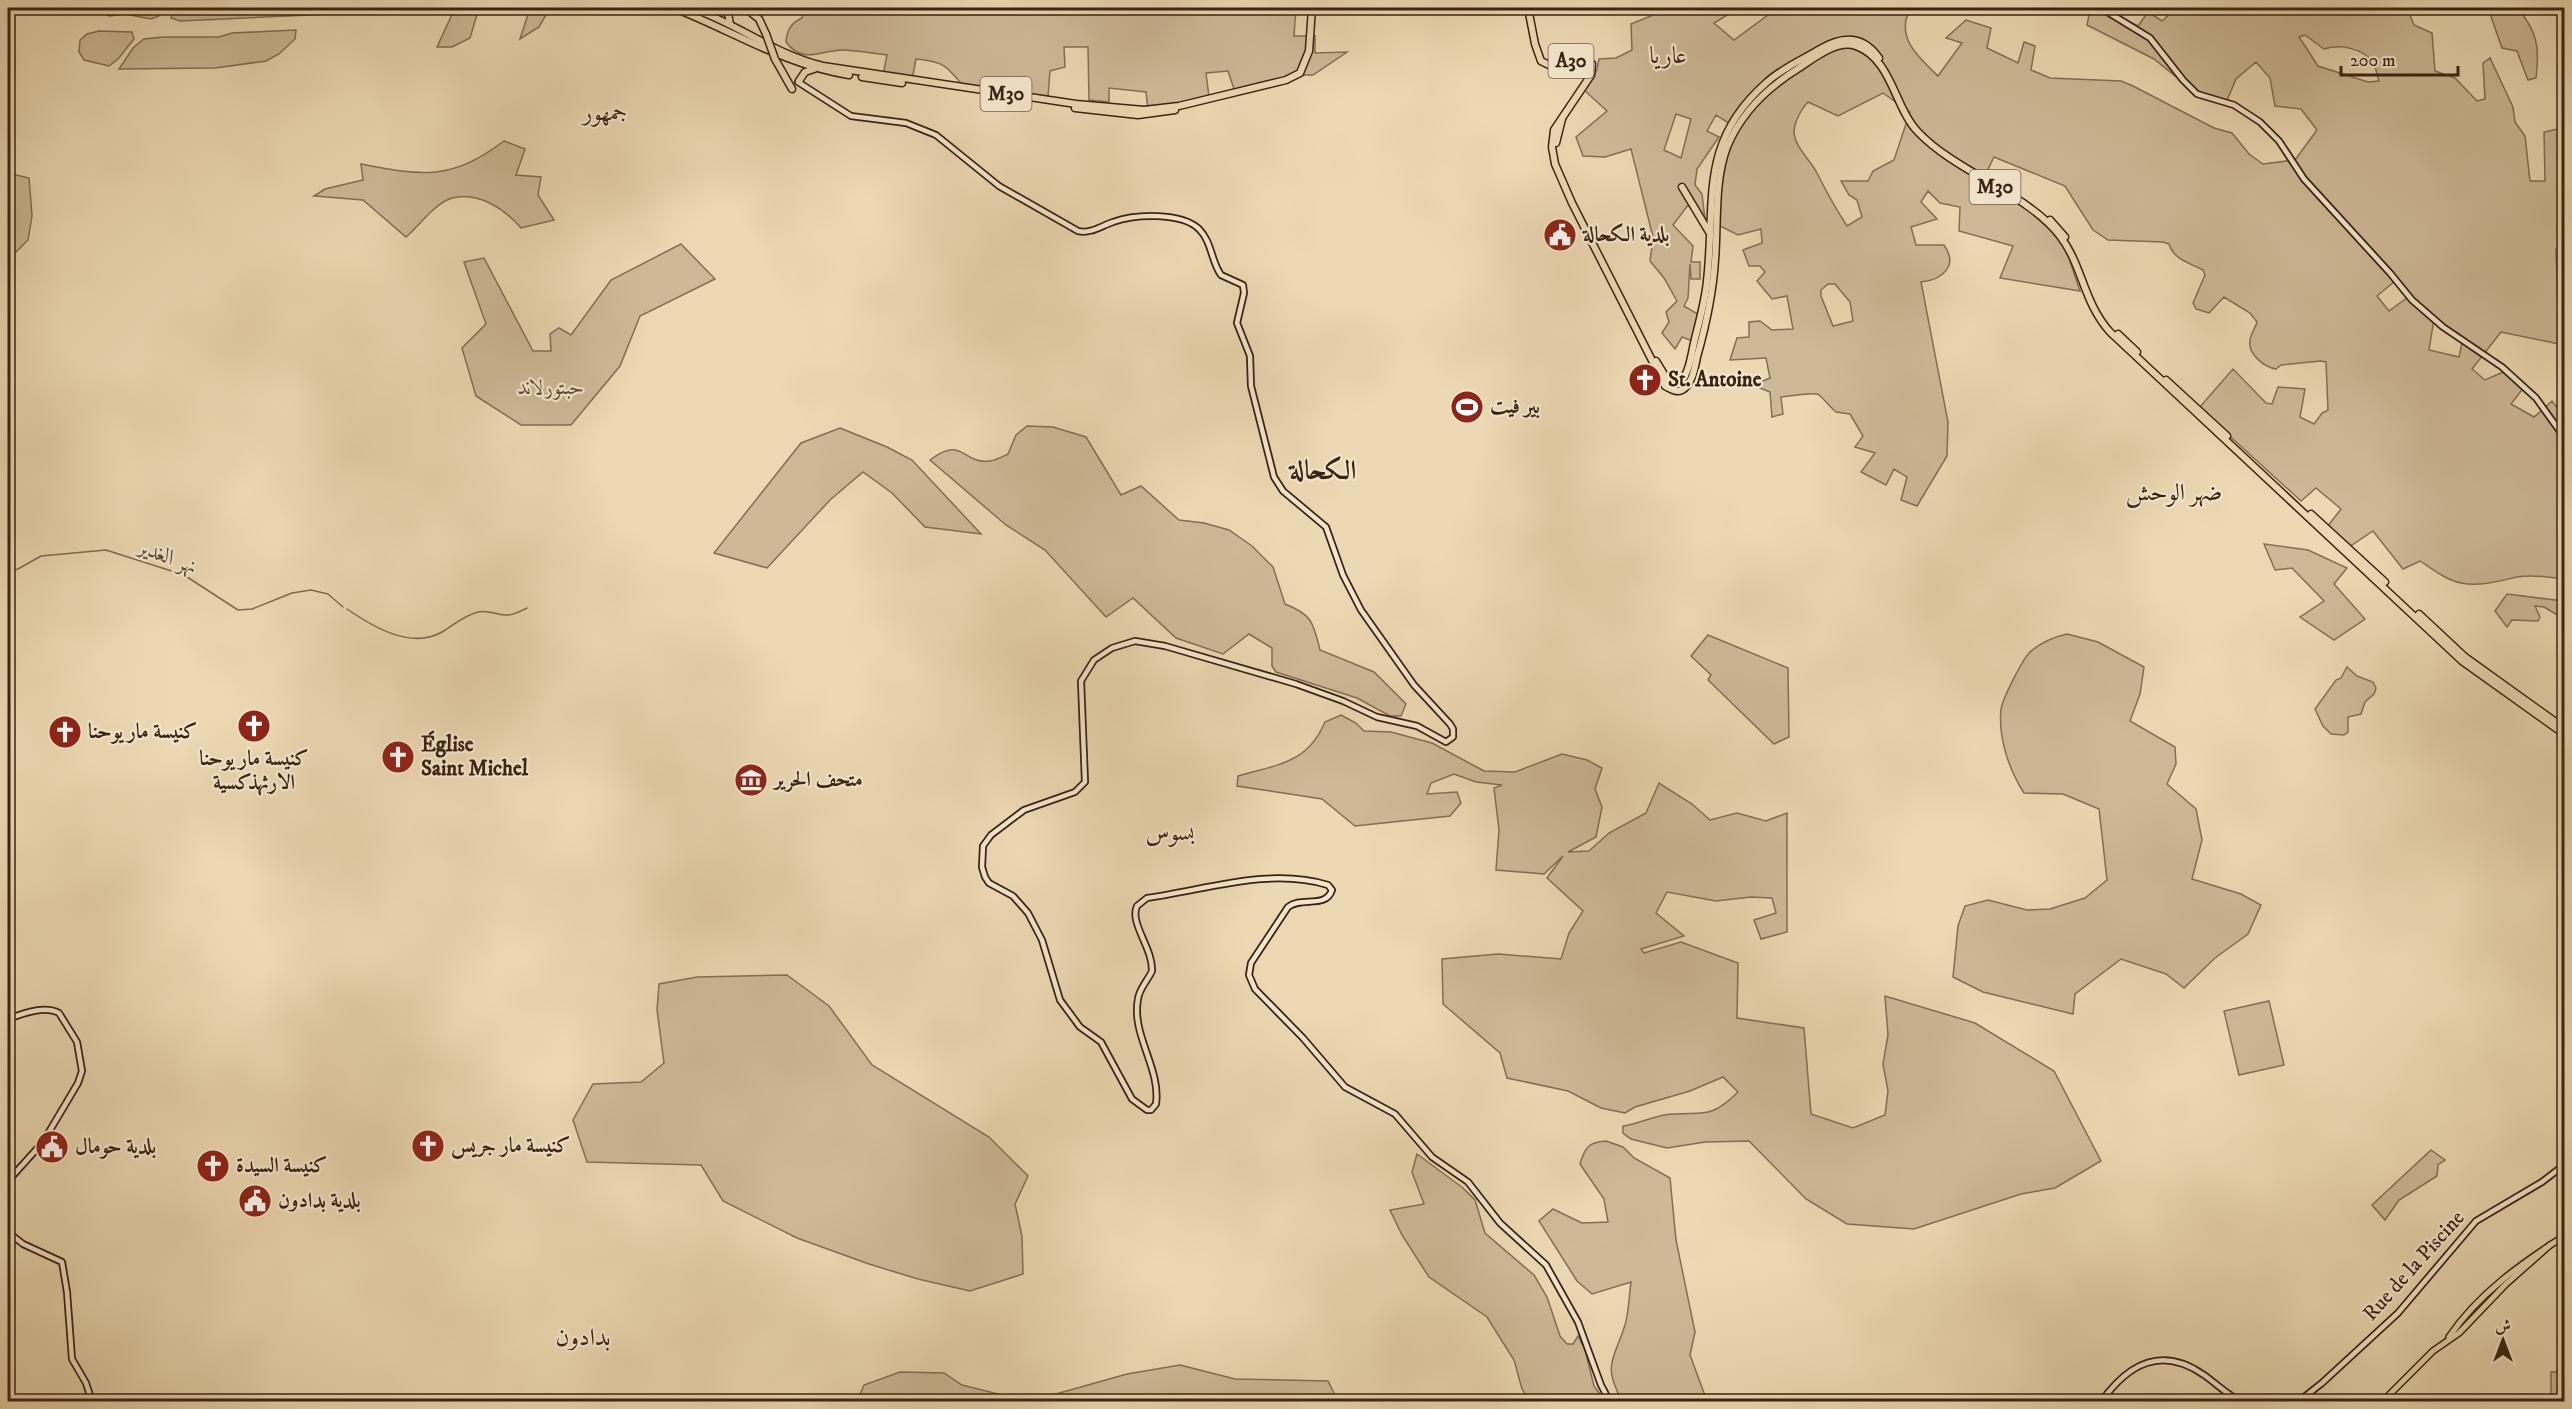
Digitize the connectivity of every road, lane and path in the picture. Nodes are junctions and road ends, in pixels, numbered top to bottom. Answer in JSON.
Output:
{"nodes":[{"id":1,"x":674,"y":8,"type":"edge"},
{"id":2,"x":691,"y":8,"type":"edge"},
{"id":3,"x":728,"y":8,"type":"edge"},
{"id":4,"x":745,"y":8,"type":"edge"},
{"id":5,"x":1312,"y":8,"type":"edge"},
{"id":6,"x":1528,"y":8,"type":"edge"},
{"id":7,"x":1548,"y":8,"type":"edge"},
{"id":8,"x":1559,"y":8,"type":"edge"},
{"id":9,"x":2101,"y":8,"type":"edge"},
{"id":10,"x":730,"y":24,"type":"junction"},
{"id":11,"x":1310,"y":45,"type":"junction"},
{"id":12,"x":791,"y":61,"type":"junction"},
{"id":13,"x":818,"y":70,"type":"junction"},
{"id":14,"x":798,"y":82,"type":"dead end"},
{"id":15,"x":792,"y":89,"type":"dead end"},
{"id":16,"x":1562,"y":119,"type":"junction"},
{"id":17,"x":1710,"y":206,"type":"junction"},
{"id":18,"x":1701,"y":211,"type":"junction"},
{"id":19,"x":1710,"y":223,"type":"junction"},
{"id":20,"x":1710,"y":233,"type":"junction"},
{"id":21,"x":2565,"y":436,"type":"edge"},
{"id":22,"x":2418,"y":616,"type":"junction"},
{"id":23,"x":2564,"y":731,"type":"edge"},
{"id":24,"x":2565,"y":749,"type":"edge"},
{"id":25,"x":8,"y":1019,"type":"edge"},
{"id":26,"x":2565,"y":1165,"type":"edge"},
{"id":27,"x":8,"y":1181,"type":"edge"},
{"id":28,"x":8,"y":1232,"type":"edge"},
{"id":29,"x":2565,"y":1236,"type":"edge"},
{"id":30,"x":2550,"y":1245,"type":"junction"},
{"id":31,"x":2475,"y":1305,"type":"junction"},
{"id":32,"x":2482,"y":1311,"type":"junction"},
{"id":33,"x":2447,"y":1339,"type":"junction"},
{"id":34,"x":2108,"y":1393,"type":"junction"},
{"id":35,"x":92,"y":1401,"type":"edge"},
{"id":36,"x":1610,"y":1401,"type":"edge"},
{"id":37,"x":2069,"y":1401,"type":"edge"},
{"id":38,"x":2092,"y":1401,"type":"edge"},
{"id":39,"x":2102,"y":1401,"type":"edge"},
{"id":40,"x":2113,"y":1401,"type":"edge"},
{"id":41,"x":2242,"y":1401,"type":"edge"},
{"id":42,"x":2298,"y":1401,"type":"edge"},
{"id":43,"x":2382,"y":1401,"type":"edge"}],
"edges":[{"from":1,"to":12,"type":"highway","number":"M30"},
{"from":2,"to":10,"type":"highway","number":"M30"},
{"from":3,"to":10,"type":"highway"},
{"from":4,"to":15,"type":"highway","bridge":true},
{"from":5,"to":11,"type":"highway"},
{"from":6,"to":16,"type":"highway","number":"A30"},
{"from":7,"to":8,"type":"main road"},
{"from":9,"to":21,"type":"main road"},
{"from":10,"to":11,"type":"highway","number":"M30"},
{"from":11,"to":13,"type":"highway","number":"M30"},
{"from":12,"to":13,"type":"highway","number":"M30"},
{"from":12,"to":13,"type":"highway"},
{"from":14,"to":36,"type":"main road"},
{"from":16,"to":20,"type":"highway","number":"M30"},
{"from":16,"to":22,"type":"highway","number":"M30"},
{"from":17,"to":18,"type":"highway"},
{"from":17,"to":19,"type":"highway","number":"M30"},
{"from":17,"to":22,"type":"highway","number":"M30"},
{"from":18,"to":19,"type":"highway"},
{"from":18,"to":20,"type":"highway"},
{"from":19,"to":20,"type":"highway","number":"M30"},
{"from":22,"to":23,"type":"highway","number":"M30"},
{"from":23,"to":24,"type":"highway"},
{"from":25,"to":27,"type":"main road"},
{"from":26,"to":42,"type":"main road","name":"Rue de la Piscine"},
{"from":28,"to":35,"type":"main road"},
{"from":29,"to":30,"type":"main road"},
{"from":30,"to":31,"type":"main road"},
{"from":30,"to":32,"type":"main road"},
{"from":31,"to":32,"type":"main road"},
{"from":31,"to":33,"type":"main road"},
{"from":32,"to":33,"type":"main road"},
{"from":33,"to":43,"type":"main road"},
{"from":34,"to":39,"type":"main road"},
{"from":34,"to":40,"type":"main road"},
{"from":34,"to":41,"type":"main road"},
{"from":37,"to":38,"type":"main road"}]}
